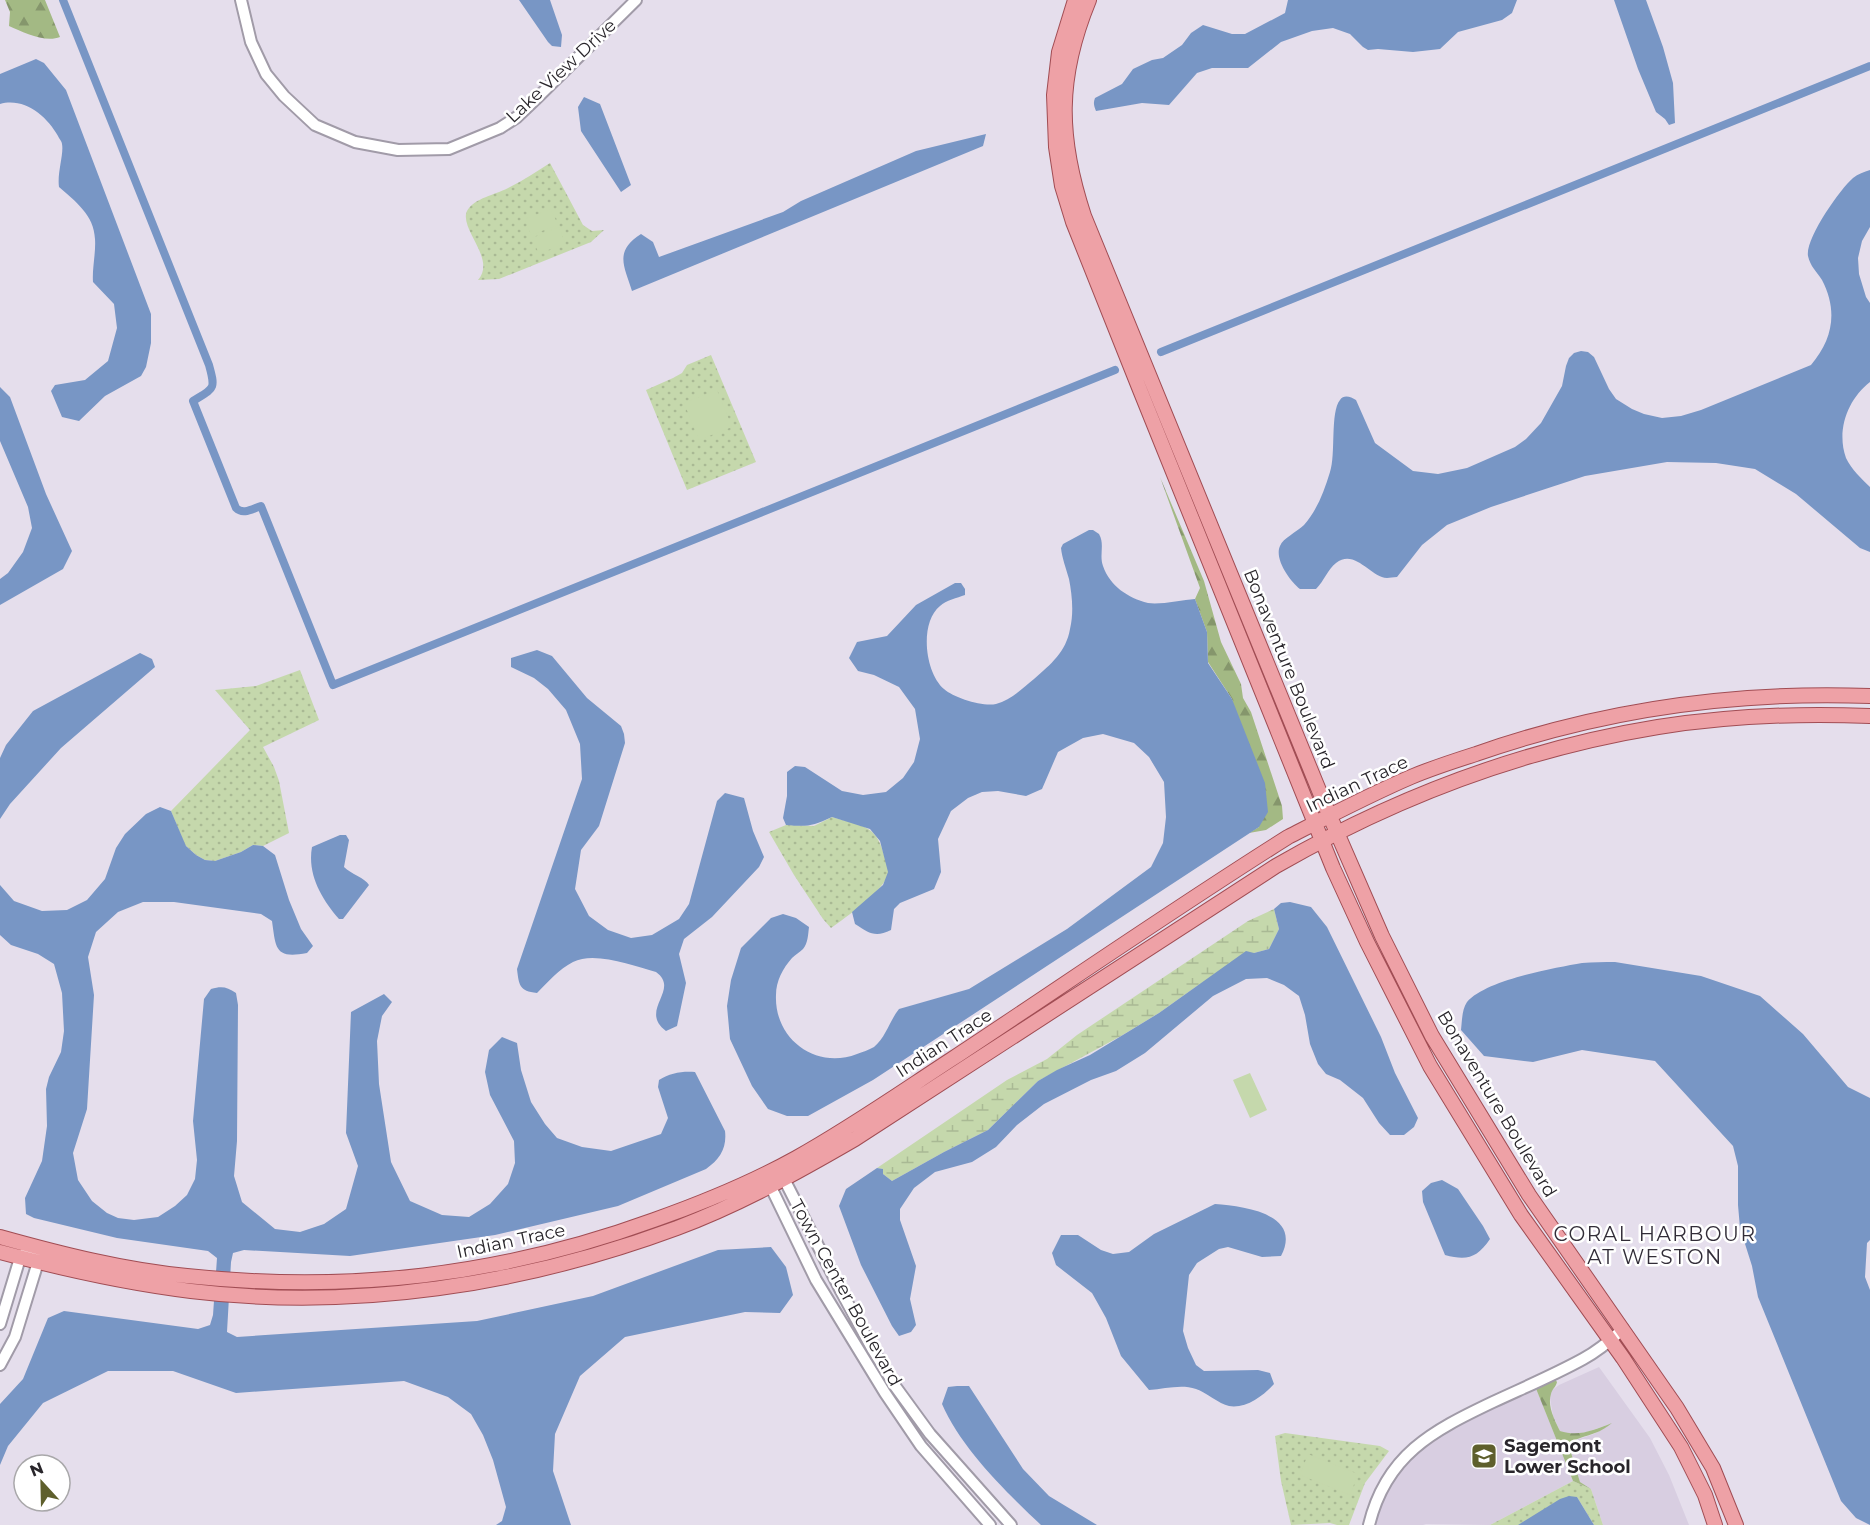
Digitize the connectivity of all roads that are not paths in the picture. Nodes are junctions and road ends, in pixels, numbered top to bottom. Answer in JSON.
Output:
{"nodes":[{"id":1,"x":241,"y":0,"type":"edge"},
{"id":2,"x":636,"y":0,"type":"edge"},
{"id":3,"x":1075,"y":0,"type":"edge"},
{"id":4,"x":1089,"y":0,"type":"edge"},
{"id":5,"x":1870,"y":696,"type":"edge"},
{"id":6,"x":1870,"y":716,"type":"edge"},
{"id":7,"x":1329,"y":815,"type":"junction"},
{"id":8,"x":1315,"y":823,"type":"junction"},
{"id":9,"x":1337,"y":832,"type":"junction"},
{"id":10,"x":1322,"y":840,"type":"junction"},
{"id":11,"x":781,"y":1173,"type":"junction"},
{"id":12,"x":768,"y":1180,"type":"junction"},
{"id":13,"x":0,"y":1238,"type":"edge"},
{"id":14,"x":32,"y":1246,"type":"junction"},
{"id":15,"x":0,"y":1252,"type":"edge"},
{"id":16,"x":20,"y":1258,"type":"junction"},
{"id":17,"x":38,"y":1262,"type":"junction"},
{"id":18,"x":205,"y":1285,"type":"junction"},
{"id":19,"x":0,"y":1324,"type":"edge"},
{"id":20,"x":1623,"y":1329,"type":"junction"},
{"id":21,"x":1611,"y":1340,"type":"junction"},
{"id":22,"x":0,"y":1365,"type":"edge"},
{"id":23,"x":1010,"y":1524,"type":"edge"},
{"id":24,"x":990,"y":1525,"type":"edge"},
{"id":25,"x":1369,"y":1525,"type":"edge"},
{"id":26,"x":1715,"y":1525,"type":"edge"},
{"id":27,"x":1736,"y":1525,"type":"edge"}],
"edges":[{"from":1,"to":2,"type":"street","name":"Lake View Drive"},
{"from":3,"to":8,"type":"main road","name":"Bonaventure Boulevard"},
{"from":4,"to":7,"type":"main road","name":"Bonaventure Boulevard"},
{"from":5,"to":7,"type":"main road","name":"Indian Trace"},
{"from":6,"to":9,"type":"main road","name":"Indian Trace"},
{"from":7,"to":8,"type":"main road","name":"Indian Trace"},
{"from":7,"to":9,"type":"main road","name":"Bonaventure Boulevard"},
{"from":8,"to":10,"type":"main road","name":"Bonaventure Boulevard"},
{"from":8,"to":11,"type":"main road","name":"Indian Trace"},
{"from":9,"to":10,"type":"main road","name":"Indian Trace"},
{"from":9,"to":20,"type":"main road","name":"Bonaventure Boulevard"},
{"from":10,"to":11,"type":"main road","name":"Indian Trace"},
{"from":10,"to":21,"type":"main road","name":"Bonaventure Boulevard"},
{"from":11,"to":12,"type":"main road","name":"Indian Trace"},
{"from":11,"to":23,"type":"street","name":"Town Center Boulevard"},
{"from":12,"to":18,"type":"main road","name":"Indian Trace"},
{"from":12,"to":24,"type":"street","name":"Town Center Boulevard"},
{"from":13,"to":14,"type":"main road","name":"Indian Trace"},
{"from":14,"to":16,"type":"street"},
{"from":14,"to":17,"type":"street"},
{"from":14,"to":18,"type":"main road","name":"Indian Trace"},
{"from":15,"to":16,"type":"main road","name":"Indian Trace"},
{"from":16,"to":17,"type":"main road","name":"Indian Trace"},
{"from":16,"to":19,"type":"street"},
{"from":17,"to":18,"type":"main road","name":"Indian Trace"},
{"from":17,"to":22,"type":"street"},
{"from":20,"to":21,"type":"street"},
{"from":20,"to":27,"type":"main road","name":"Bonaventure Boulevard"},
{"from":21,"to":25,"type":"street"},
{"from":21,"to":26,"type":"main road","name":"Bonaventure Boulevard"}]}
